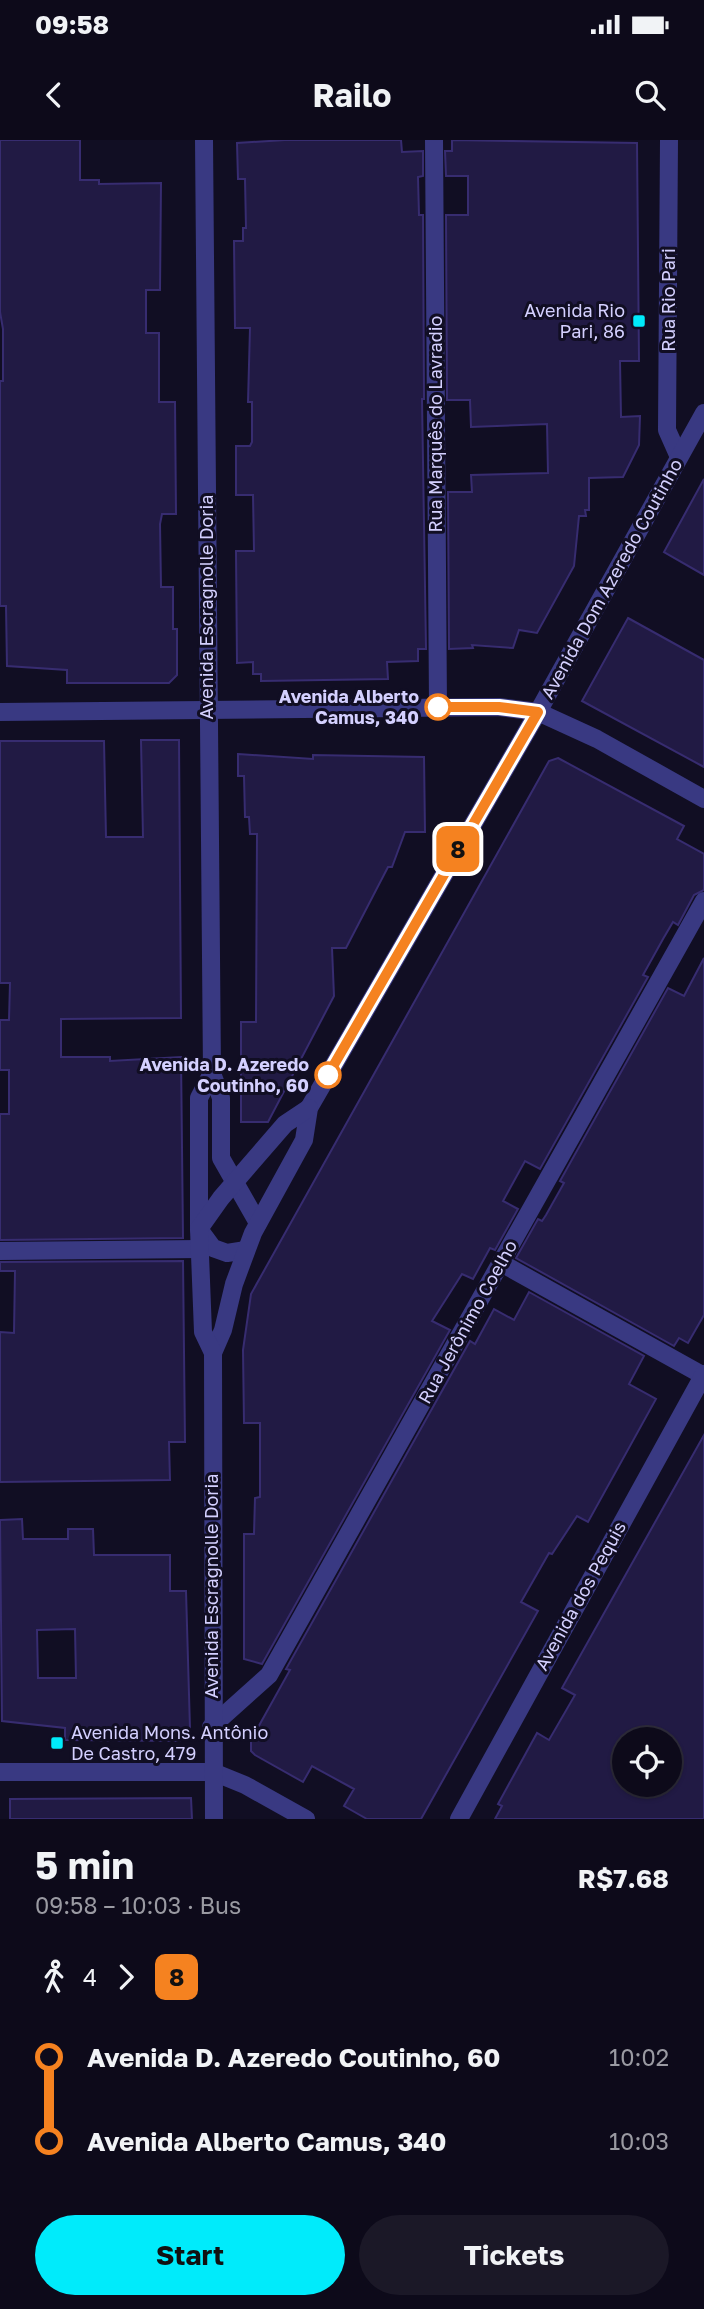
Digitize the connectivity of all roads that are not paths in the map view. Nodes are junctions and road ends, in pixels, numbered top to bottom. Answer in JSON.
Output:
{"nodes":[{"id":1,"x":204,"y":140,"type":"edge"},
{"id":2,"x":434,"y":140,"type":"edge"},
{"id":3,"x":669,"y":140,"type":"edge"},
{"id":4,"x":704,"y":413,"type":"edge"},
{"id":5,"x":679,"y":457,"type":"junction"},
{"id":6,"x":438,"y":707,"type":"junction"},
{"id":7,"x":208,"y":710,"type":"junction"},
{"id":8,"x":0,"y":712,"type":"edge"},
{"id":9,"x":538,"y":712,"type":"junction"},
{"id":10,"x":704,"y":799,"type":"edge"},
{"id":11,"x":704,"y":901,"type":"edge"},
{"id":12,"x":212,"y":1073,"type":"junction"},
{"id":13,"x":309,"y":1108,"type":"junction"},
{"id":14,"x":235,"y":1181,"type":"junction"},
{"id":15,"x":258,"y":1223,"type":"junction"},
{"id":16,"x":199,"y":1229,"type":"junction"},
{"id":17,"x":200,"y":1250,"type":"junction"},
{"id":18,"x":246,"y":1250,"type":"junction"},
{"id":19,"x":0,"y":1251,"type":"edge"},
{"id":20,"x":501,"y":1263,"type":"junction"},
{"id":21,"x":213,"y":1353,"type":"junction"},
{"id":22,"x":704,"y":1375,"type":"edge"},
{"id":23,"x":211,"y":1727,"type":"junction"},
{"id":24,"x":0,"y":1772,"type":"edge"},
{"id":25,"x":213,"y":1772,"type":"junction"},
{"id":26,"x":214,"y":1819,"type":"edge"},
{"id":27,"x":306,"y":1819,"type":"edge"},
{"id":28,"x":459,"y":1819,"type":"edge"}],
"edges":[{"from":1,"to":7,"type":"street","name":"Avenida Escragnolle Doria"},
{"from":2,"to":6,"type":"street","name":"Rua Marquês do Lavradio"},
{"from":3,"to":5,"type":"street","name":"Rua Rio Pari"},
{"from":4,"to":5,"type":"street","name":"Avenida Dom Azeredo Coutinho"},
{"from":5,"to":9,"type":"street","name":"Avenida Dom Azeredo Coutinho"},
{"from":6,"to":7,"type":"street"},
{"from":6,"to":9,"type":"street"},
{"from":7,"to":8,"type":"street"},
{"from":7,"to":12,"type":"street","name":"Avenida Escragnolle Doria"},
{"from":9,"to":10,"type":"street"},
{"from":9,"to":13,"type":"street","name":"Avenida Dom Azeredo Coutinho"},
{"from":11,"to":20,"type":"street","name":"Rua Jerônimo Coelho"},
{"from":12,"to":14,"type":"street","name":"Avenida Escragnolle Doria"},
{"from":12,"to":16,"type":"street","name":"Avenida Escragnolle Doria"},
{"from":13,"to":14,"type":"street","name":"Avenida Dom Azeredo Coutinho"},
{"from":13,"to":15,"type":"street","name":"Avenida Dom Azeredo Coutinho"},
{"from":14,"to":15,"type":"street","name":"Avenida Escragnolle Doria"},
{"from":14,"to":16,"type":"street"},
{"from":15,"to":18,"type":"street","name":"Avenida Escragnolle Doria"},
{"from":16,"to":17,"type":"street","name":"Avenida Escragnolle Doria"},
{"from":16,"to":18,"type":"street"},
{"from":17,"to":19,"type":"street"},
{"from":17,"to":21,"type":"street","name":"Avenida Escragnolle Doria"},
{"from":18,"to":21,"type":"street","name":"Avenida Escragnolle Doria"},
{"from":20,"to":22,"type":"street"},
{"from":20,"to":23,"type":"street","name":"Rua Jerônimo Coelho"},
{"from":21,"to":23,"type":"street","name":"Avenida Escragnolle Doria"},
{"from":22,"to":28,"type":"street","name":"Avenida dos Pequis"},
{"from":23,"to":25,"type":"street","name":"Avenida Escragnolle Doria"},
{"from":24,"to":25,"type":"street"},
{"from":25,"to":26,"type":"street","name":"Avenida Escragnolle Doria"},
{"from":25,"to":27,"type":"street"}]}
